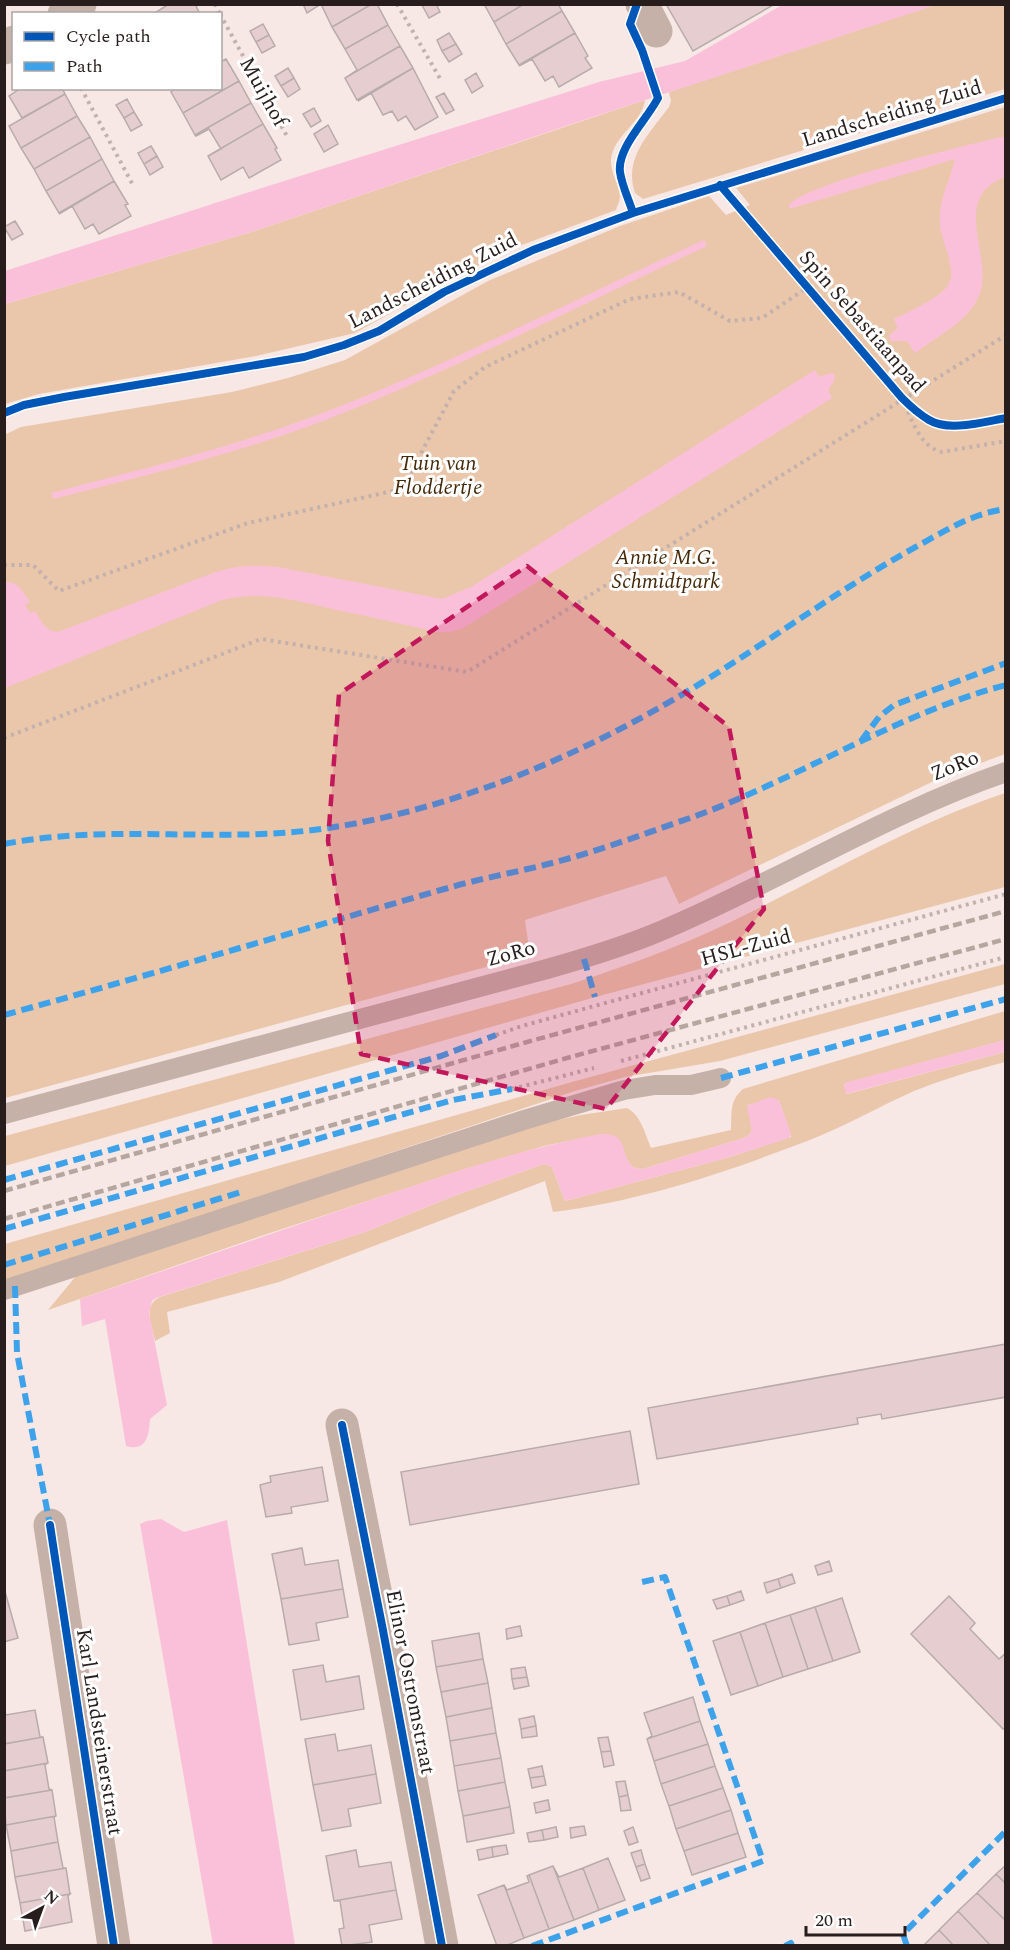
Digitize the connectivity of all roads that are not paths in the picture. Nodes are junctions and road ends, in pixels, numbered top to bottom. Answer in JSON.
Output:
{"nodes":[{"id":1,"x":80,"y":4,"type":"edge"},
{"id":2,"x":67,"y":12,"type":"edge"},
{"id":3,"x":1005,"y":772,"type":"edge"},
{"id":4,"x":721,"y":1078,"type":"dead end"},
{"id":5,"x":4,"y":1114,"type":"edge"},
{"id":6,"x":4,"y":1290,"type":"edge"},
{"id":7,"x":342,"y":1425,"type":"dead end"},
{"id":8,"x":50,"y":1525,"type":"dead end"},
{"id":9,"x":114,"y":1946,"type":"edge"},
{"id":10,"x":442,"y":1946,"type":"edge"}],
"edges":[{"from":1,"to":2,"type":"street"},
{"from":3,"to":5,"type":"lane","name":"ZoRo"},
{"from":4,"to":6,"type":"lane"},
{"from":7,"to":10,"type":"street","name":"Elinor Ostromstraat"},
{"from":8,"to":9,"type":"street","name":"Karl Landsteinerstraat"}]}
